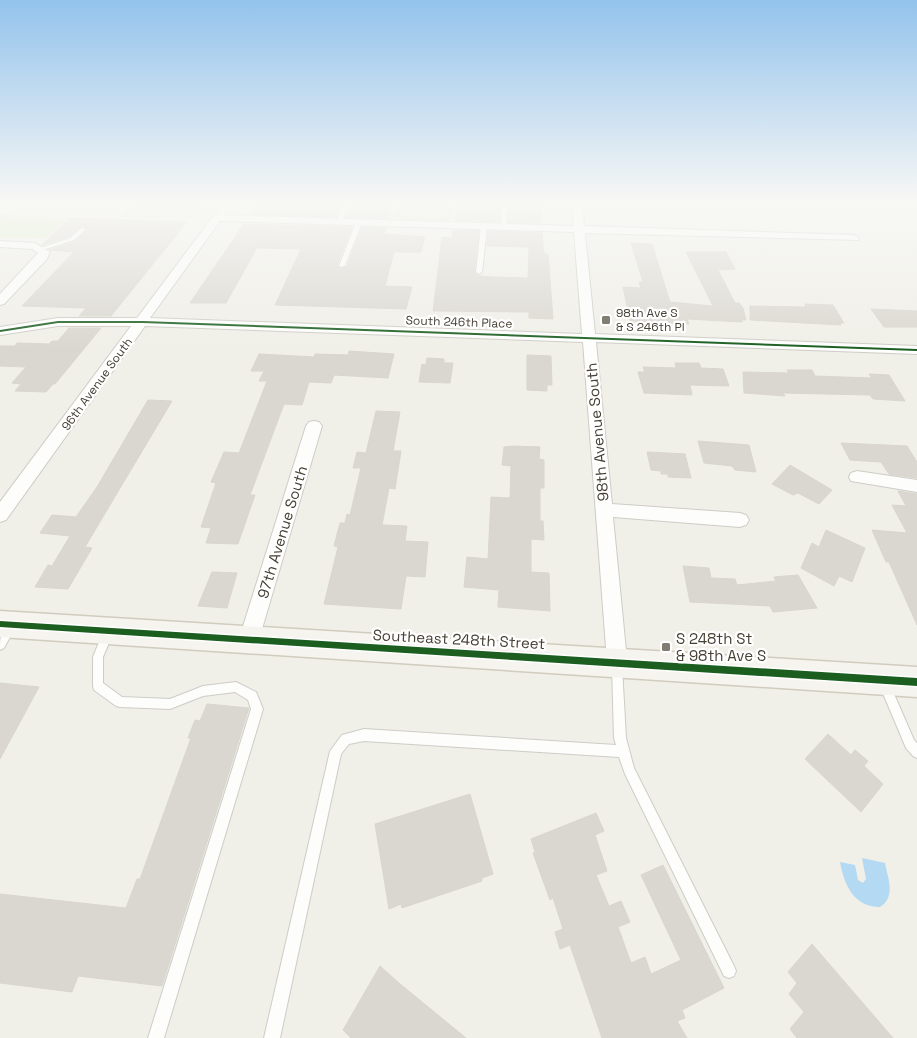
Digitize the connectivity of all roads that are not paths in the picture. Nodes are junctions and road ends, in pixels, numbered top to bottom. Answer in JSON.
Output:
{"nodes":[{"id":1,"x":43,"y":251,"type":"edge"},
{"id":2,"x":194,"y":251,"type":"edge"},
{"id":3,"x":348,"y":251,"type":"edge"},
{"id":4,"x":481,"y":251,"type":"edge"},
{"id":5,"x":581,"y":251,"type":"edge"},
{"id":6,"x":342,"y":266,"type":"dead end"},
{"id":7,"x":479,"y":272,"type":"dead end"},
{"id":8,"x":0,"y":301,"type":"edge"},
{"id":9,"x":143,"y":322,"type":"junction"},
{"id":10,"x":0,"y":330,"type":"edge"},
{"id":11,"x":589,"y":338,"type":"junction"},
{"id":12,"x":917,"y":350,"type":"edge"},
{"id":13,"x":314,"y":426,"type":"dead end"},
{"id":14,"x":857,"y":478,"type":"dead end"},
{"id":15,"x":917,"y":486,"type":"edge"},
{"id":16,"x":604,"y":510,"type":"junction"},
{"id":17,"x":0,"y":515,"type":"edge"},
{"id":18,"x":740,"y":520,"type":"dead end"},
{"id":19,"x":109,"y":631,"type":"junction"},
{"id":20,"x":4,"y":632,"type":"edge"},
{"id":21,"x":249,"y":639,"type":"junction"},
{"id":22,"x":617,"y":661,"type":"junction"},
{"id":23,"x":882,"y":679,"type":"junction"},
{"id":24,"x":917,"y":682,"type":"edge"},
{"id":25,"x":623,"y":752,"type":"junction"},
{"id":26,"x":917,"y":752,"type":"edge"},
{"id":27,"x":729,"y":972,"type":"dead end"},
{"id":28,"x":156,"y":1038,"type":"edge"},
{"id":29,"x":272,"y":1038,"type":"edge"}],
"edges":[{"from":1,"to":8,"type":"street"},
{"from":2,"to":9,"type":"street","name":"96th Avenue South"},
{"from":3,"to":6,"type":"lane"},
{"from":4,"to":7,"type":"lane"},
{"from":5,"to":11,"type":"street","name":"98th Avenue South"},
{"from":9,"to":10,"type":"street","name":"South 246th Place"},
{"from":9,"to":11,"type":"street","name":"South 246th Place"},
{"from":9,"to":17,"type":"street","name":"96th Avenue South"},
{"from":11,"to":12,"type":"street","name":"South 246th Place"},
{"from":11,"to":16,"type":"street","name":"98th Avenue South"},
{"from":13,"to":21,"type":"street","name":"97th Avenue South"},
{"from":14,"to":15,"type":"street"},
{"from":16,"to":18,"type":"street"},
{"from":16,"to":22,"type":"street","name":"98th Avenue South"},
{"from":19,"to":20,"type":"street","name":"Southeast 248th Street"},
{"from":19,"to":21,"type":"street","name":"Southeast 248th Street"},
{"from":19,"to":28,"type":"lane"},
{"from":21,"to":22,"type":"street","name":"Southeast 248th Street"},
{"from":22,"to":23,"type":"street","name":"Southeast 248th Street"},
{"from":22,"to":25,"type":"lane"},
{"from":23,"to":24,"type":"street","name":"Southeast 248th Street"},
{"from":23,"to":26,"type":"lane"},
{"from":25,"to":27,"type":"lane"},
{"from":25,"to":29,"type":"lane"}]}
